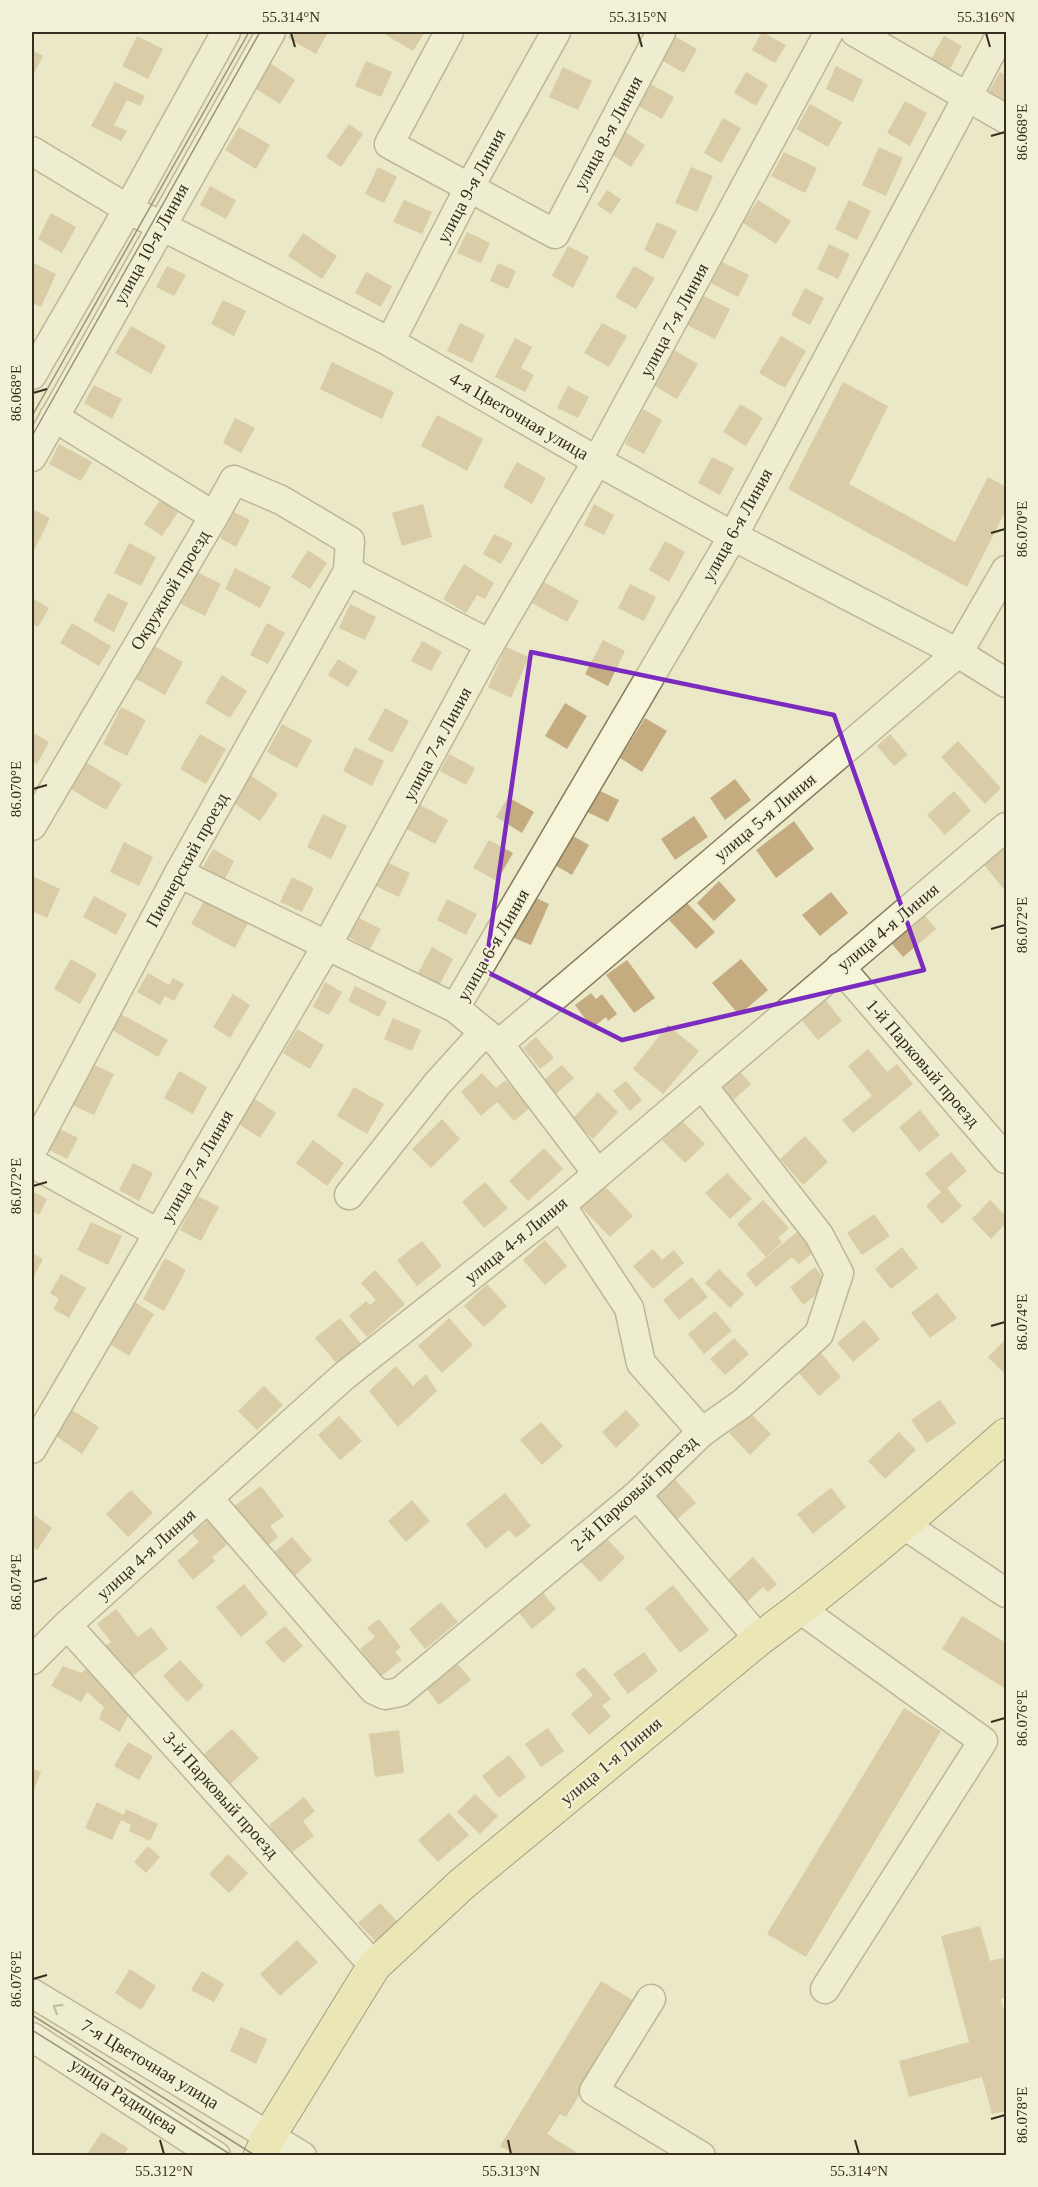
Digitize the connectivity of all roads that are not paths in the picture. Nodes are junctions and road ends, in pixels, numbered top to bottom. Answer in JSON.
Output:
{"nodes":[{"id":1,"x":226,"y":32,"type":"edge"},
{"id":2,"x":271,"y":32,"type":"edge"},
{"id":3,"x":449,"y":32,"type":"edge"},
{"id":4,"x":556,"y":32,"type":"edge"},
{"id":5,"x":661,"y":32,"type":"edge"},
{"id":6,"x":829,"y":32,"type":"edge"},
{"id":7,"x":855,"y":32,"type":"edge"},
{"id":8,"x":1002,"y":32,"type":"edge"},
{"id":9,"x":968,"y":95,"type":"junction"},
{"id":10,"x":1006,"y":119,"type":"edge"},
{"id":11,"x":32,"y":151,"type":"edge"},
{"id":12,"x":469,"y":188,"type":"junction"},
{"id":13,"x":128,"y":209,"type":"junction"},
{"id":14,"x":160,"y":226,"type":"junction"},
{"id":15,"x":390,"y":342,"type":"junction"},
{"id":16,"x":32,"y":375,"type":"edge"},
{"id":17,"x":54,"y":417,"type":"junction"},
{"id":18,"x":32,"y":457,"type":"edge"},
{"id":19,"x":597,"y":461,"type":"junction"},
{"id":20,"x":214,"y":516,"type":"junction"},
{"id":21,"x":733,"y":536,"type":"junction"},
{"id":22,"x":1006,"y":570,"type":"edge"},
{"id":23,"x":348,"y":571,"type":"junction"},
{"id":24,"x":490,"y":644,"type":"junction"},
{"id":25,"x":958,"y":653,"type":"junction"},
{"id":26,"x":1006,"y":683,"type":"edge"},
{"id":27,"x":39,"y":794,"type":"edge"},
{"id":28,"x":32,"y":826,"type":"edge"},
{"id":29,"x":1006,"y":827,"type":"edge"},
{"id":30,"x":179,"y":873,"type":"junction"},
{"id":31,"x":326,"y":947,"type":"junction"},
{"id":32,"x":840,"y":967,"type":"junction"},
{"id":33,"x":456,"y":1008,"type":"junction"},
{"id":34,"x":491,"y":1038,"type":"junction"},
{"id":35,"x":702,"y":1084,"type":"junction"},
{"id":36,"x":32,"y":1151,"type":"edge"},
{"id":37,"x":1006,"y":1159,"type":"edge"},
{"id":38,"x":32,"y":1163,"type":"edge"},
{"id":39,"x":597,"y":1173,"type":"junction"},
{"id":40,"x":349,"y":1195,"type":"dead end"},
{"id":41,"x":561,"y":1205,"type":"junction"},
{"id":42,"x":158,"y":1233,"type":"junction"},
{"id":43,"x":702,"y":1432,"type":"junction"},
{"id":44,"x":1006,"y":1435,"type":"edge"},
{"id":45,"x":32,"y":1449,"type":"edge"},
{"id":46,"x":637,"y":1495,"type":"junction"},
{"id":47,"x":208,"y":1498,"type":"junction"},
{"id":48,"x":903,"y":1524,"type":"junction"},
{"id":49,"x":1006,"y":1593,"type":"edge"},
{"id":50,"x":800,"y":1609,"type":"junction"},
{"id":51,"x":67,"y":1624,"type":"junction"},
{"id":52,"x":759,"y":1639,"type":"junction"},
{"id":53,"x":32,"y":1660,"type":"edge"},
{"id":54,"x":374,"y":1966,"type":"junction"},
{"id":55,"x":825,"y":1989,"type":"dead end"},
{"id":56,"x":32,"y":1993,"type":"edge"},
{"id":57,"x":651,"y":1999,"type":"dead end"},
{"id":58,"x":35,"y":2044,"type":"edge"},
{"id":59,"x":264,"y":2146,"type":"edge"},
{"id":60,"x":216,"y":2156,"type":"edge"},
{"id":61,"x":302,"y":2156,"type":"edge"},
{"id":62,"x":701,"y":2156,"type":"edge"}],
"edges":[{"from":1,"to":13,"type":"street","name":"улица 10-я Линия"},
{"from":2,"to":14,"type":"street","name":"улица 10-я Линия"},
{"from":3,"to":12,"type":"street"},
{"from":4,"to":12,"type":"street","name":"улица 9-я Линия"},
{"from":5,"to":12,"type":"street","name":"улица 8-я Линия"},
{"from":6,"to":19,"type":"street","name":"улица 7-я Линия"},
{"from":7,"to":9,"type":"street"},
{"from":8,"to":9,"type":"street","name":"улица 6-я Линия"},
{"from":9,"to":10,"type":"street"},
{"from":9,"to":21,"type":"street","name":"улица 6-я Линия"},
{"from":11,"to":13,"type":"street","name":"4-я Цветочная улица"},
{"from":12,"to":15,"type":"street","name":"улица 9-я Линия"},
{"from":13,"to":14,"type":"street","name":"4-я Цветочная улица"},
{"from":13,"to":16,"type":"street","name":"улица 10-я Линия"},
{"from":14,"to":15,"type":"street","name":"4-я Цветочная улица"},
{"from":14,"to":17,"type":"street","name":"улица 10-я Линия"},
{"from":15,"to":19,"type":"street","name":"4-я Цветочная улица"},
{"from":17,"to":18,"type":"street","name":"улица 10-я Линия"},
{"from":17,"to":20,"type":"street","name":"Окружной проезд"},
{"from":19,"to":21,"type":"street","name":"4-я Цветочная улица"},
{"from":19,"to":24,"type":"street","name":"улица 7-я Линия"},
{"from":20,"to":23,"type":"street"},
{"from":20,"to":27,"type":"street","name":"Окружной проезд"},
{"from":21,"to":25,"type":"street","name":"4-я Цветочная улица"},
{"from":21,"to":33,"type":"street","name":"улица 6-я Линия"},
{"from":22,"to":25,"type":"street","name":"улица 5-я Линия"},
{"from":23,"to":24,"type":"street"},
{"from":23,"to":30,"type":"street","name":"Пионерский проезд"},
{"from":24,"to":31,"type":"street","name":"улица 7-я Линия"},
{"from":25,"to":26,"type":"street","name":"4-я Цветочная улица"},
{"from":25,"to":34,"type":"street","name":"улица 5-я Линия"},
{"from":27,"to":28,"type":"street","name":"Окружной проезд"},
{"from":29,"to":32,"type":"street","name":"улица 4-я Линия"},
{"from":30,"to":31,"type":"street"},
{"from":30,"to":36,"type":"street","name":"Пионерский проезд"},
{"from":31,"to":33,"type":"street"},
{"from":31,"to":42,"type":"street","name":"улица 7-я Линия"},
{"from":32,"to":35,"type":"street","name":"улица 4-я Линия"},
{"from":32,"to":37,"type":"street","name":"1-й Парковый проезд"},
{"from":33,"to":34,"type":"street"},
{"from":34,"to":39,"type":"street"},
{"from":34,"to":40,"type":"street","name":"улица 5-я Линия"},
{"from":35,"to":39,"type":"street","name":"улица 4-я Линия"},
{"from":35,"to":43,"type":"street","name":"2-й Парковый проезд"},
{"from":38,"to":42,"type":"street"},
{"from":39,"to":41,"type":"street","name":"улица 4-я Линия"},
{"from":41,"to":43,"type":"street"},
{"from":41,"to":47,"type":"street","name":"улица 4-я Линия"},
{"from":42,"to":45,"type":"street","name":"улица 7-я Линия"},
{"from":43,"to":46,"type":"street","name":"2-й Парковый проезд"},
{"from":44,"to":48,"type":"main road","name":"улица 1-я Линия"},
{"from":46,"to":47,"type":"street","name":"2-й Парковый проезд"},
{"from":46,"to":52,"type":"street"},
{"from":47,"to":51,"type":"street","name":"улица 4-я Линия"},
{"from":48,"to":49,"type":"street"},
{"from":48,"to":50,"type":"main road","name":"улица 1-я Линия"},
{"from":50,"to":52,"type":"main road","name":"улица 1-я Линия"},
{"from":50,"to":55,"type":"street"},
{"from":51,"to":53,"type":"street","name":"улица 4-я Линия"},
{"from":51,"to":54,"type":"street","name":"3-й Парковый проезд"},
{"from":52,"to":54,"type":"main road","name":"улица 1-я Линия"},
{"from":54,"to":59,"type":"main road","name":"улица 1-я Линия"},
{"from":59,"to":56,"type":"street","name":"7-я Цветочная улица","one_way":true},
{"from":57,"to":62,"type":"street"},
{"from":58,"to":60,"type":"street","name":"улица Радищева"},
{"from":59,"to":61,"type":"street"}]}
